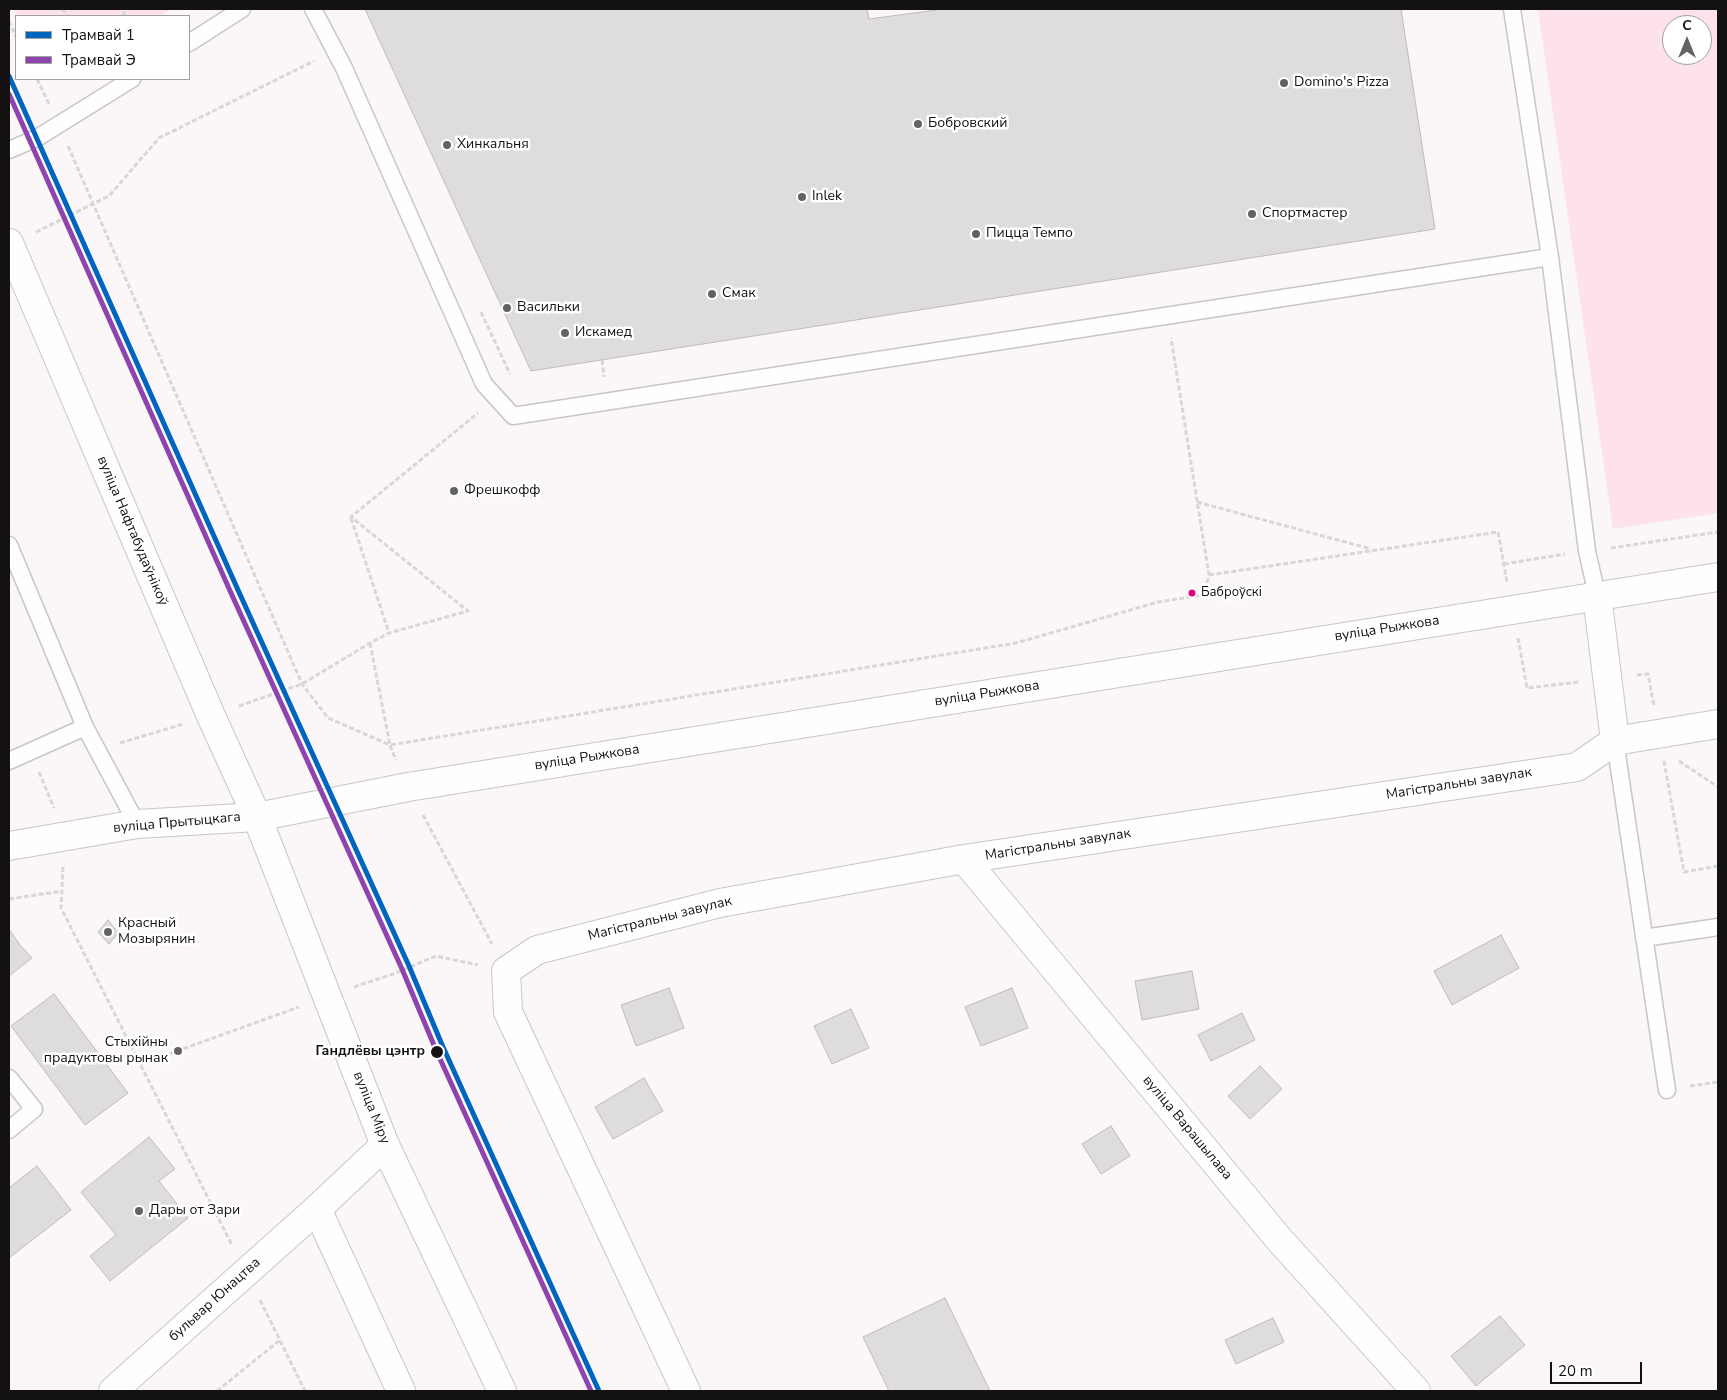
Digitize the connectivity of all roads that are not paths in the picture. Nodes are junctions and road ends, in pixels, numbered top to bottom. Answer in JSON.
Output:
{"nodes":[{"id":1,"x":242,"y":9,"type":"edge"},
{"id":2,"x":313,"y":9,"type":"edge"},
{"id":3,"x":1512,"y":9,"type":"edge"},
{"id":4,"x":190,"y":42,"type":"edge"},
{"id":5,"x":130,"y":80,"type":"edge"},
{"id":6,"x":9,"y":150,"type":"edge"},
{"id":7,"x":9,"y":244,"type":"edge"},
{"id":8,"x":1550,"y":258,"type":"junction"},
{"id":9,"x":9,"y":545,"type":"edge"},
{"id":10,"x":1718,"y":577,"type":"edge"},
{"id":11,"x":1597,"y":596,"type":"junction"},
{"id":12,"x":1718,"y":724,"type":"edge"},
{"id":13,"x":85,"y":727,"type":"junction"},
{"id":14,"x":1615,"y":741,"type":"junction"},
{"id":15,"x":9,"y":761,"type":"edge"},
{"id":16,"x":257,"y":817,"type":"junction"},
{"id":17,"x":138,"y":824,"type":"junction"},
{"id":18,"x":9,"y":846,"type":"edge"},
{"id":19,"x":964,"y":860,"type":"junction"},
{"id":20,"x":1718,"y":927,"type":"edge"},
{"id":21,"x":1644,"y":938,"type":"junction"},
{"id":22,"x":9,"y":1078,"type":"edge"},
{"id":23,"x":1667,"y":1090,"type":"dead end"},
{"id":24,"x":9,"y":1130,"type":"edge"},
{"id":25,"x":385,"y":1145,"type":"junction"},
{"id":26,"x":317,"y":1209,"type":"junction"},
{"id":27,"x":113,"y":1391,"type":"edge"},
{"id":28,"x":401,"y":1391,"type":"edge"},
{"id":29,"x":502,"y":1391,"type":"edge"},
{"id":30,"x":686,"y":1391,"type":"edge"},
{"id":31,"x":1416,"y":1391,"type":"edge"}],
"edges":[{"from":1,"to":4,"type":"lane"},
{"from":2,"to":8,"type":"lane"},
{"from":3,"to":8,"type":"lane"},
{"from":5,"to":6,"type":"lane"},
{"from":7,"to":16,"type":"street","name":"вуліца Нафтабудаўнікоў"},
{"from":8,"to":11,"type":"lane"},
{"from":9,"to":13,"type":"lane"},
{"from":10,"to":11,"type":"street","name":"вуліца Рыжкова"},
{"from":11,"to":14,"type":"street"},
{"from":11,"to":16,"type":"street","name":"вуліца Рыжкова"},
{"from":12,"to":14,"type":"street"},
{"from":13,"to":15,"type":"lane"},
{"from":13,"to":17,"type":"lane"},
{"from":14,"to":19,"type":"street","name":"Магістральны завулак"},
{"from":14,"to":21,"type":"lane"},
{"from":16,"to":17,"type":"street","name":"вуліца Прытыцкага"},
{"from":16,"to":25,"type":"street","name":"вуліца Міру"},
{"from":17,"to":18,"type":"street","name":"вуліца Прытыцкага"},
{"from":19,"to":30,"type":"street","name":"Магістральны завулак"},
{"from":19,"to":31,"type":"street","name":"вуліца Варашылава"},
{"from":20,"to":21,"type":"lane"},
{"from":21,"to":23,"type":"lane"},
{"from":22,"to":24,"type":"lane"},
{"from":25,"to":26,"type":"street","name":"бульвар Юнацтва"},
{"from":25,"to":29,"type":"street","name":"вуліца Міру"},
{"from":26,"to":27,"type":"street","name":"бульвар Юнацтва"},
{"from":26,"to":28,"type":"street"}]}
